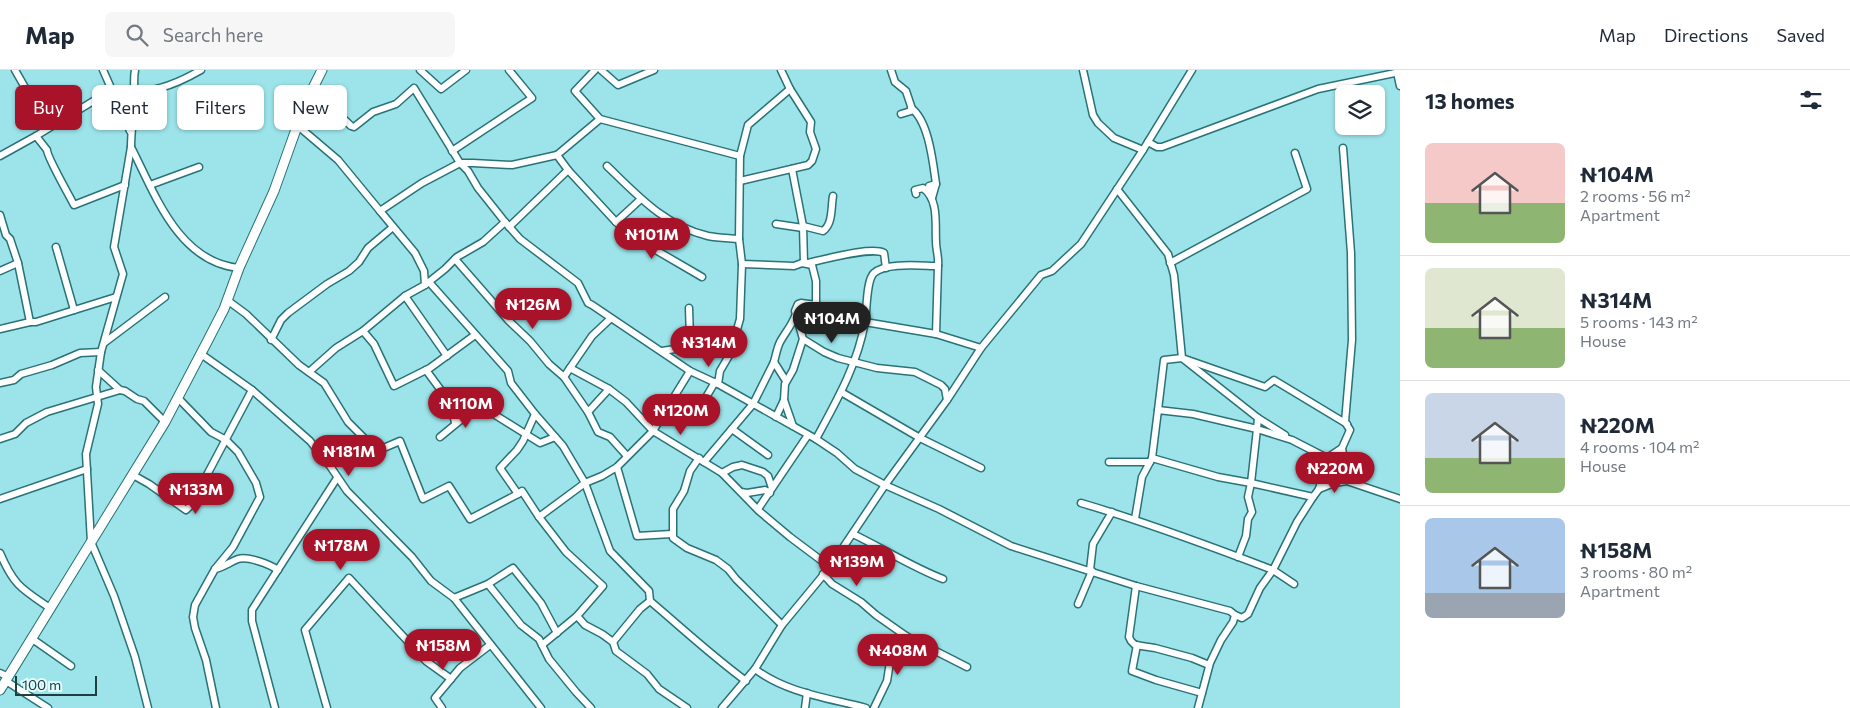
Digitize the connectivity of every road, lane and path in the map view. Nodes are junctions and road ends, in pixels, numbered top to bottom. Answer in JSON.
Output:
{"nodes":[{"id":1,"x":14,"y":70,"type":"edge"},
{"id":2,"x":104,"y":70,"type":"edge"},
{"id":3,"x":135,"y":70,"type":"edge"},
{"id":4,"x":200,"y":70,"type":"edge"},
{"id":5,"x":322,"y":70,"type":"edge"},
{"id":6,"x":420,"y":70,"type":"edge"},
{"id":7,"x":466,"y":70,"type":"edge"},
{"id":8,"x":509,"y":70,"type":"edge"},
{"id":9,"x":595,"y":70,"type":"edge"},
{"id":10,"x":601,"y":70,"type":"edge"},
{"id":11,"x":654,"y":70,"type":"edge"},
{"id":12,"x":782,"y":70,"type":"edge"},
{"id":13,"x":891,"y":70,"type":"edge"},
{"id":14,"x":1083,"y":70,"type":"edge"},
{"id":15,"x":1192,"y":70,"type":"edge"},
{"id":16,"x":1398,"y":72,"type":"edge"},
{"id":17,"x":23,"y":85,"type":"edge"},
{"id":18,"x":111,"y":85,"type":"edge"},
{"id":19,"x":133,"y":85,"type":"edge"},
{"id":20,"x":315,"y":85,"type":"edge"},
{"id":21,"x":167,"y":86,"type":"edge"},
{"id":22,"x":1400,"y":86,"type":"edge"},
{"id":23,"x":790,"y":90,"type":"junction"},
{"id":24,"x":912,"y":109,"type":"junction"},
{"id":25,"x":901,"y":114,"type":"dead end"},
{"id":26,"x":600,"y":119,"type":"junction"},
{"id":27,"x":347,"y":122,"type":"edge"},
{"id":28,"x":45,"y":130,"type":"edge"},
{"id":29,"x":297,"y":130,"type":"edge"},
{"id":30,"x":303,"y":130,"type":"edge"},
{"id":31,"x":131,"y":132,"type":"edge"},
{"id":32,"x":36,"y":136,"type":"junction"},
{"id":33,"x":1148,"y":142,"type":"junction"},
{"id":34,"x":131,"y":147,"type":"junction"},
{"id":35,"x":1343,"y":148,"type":"dead end"},
{"id":36,"x":1143,"y":150,"type":"junction"},
{"id":37,"x":452,"y":151,"type":"junction"},
{"id":38,"x":1294,"y":153,"type":"dead end"},
{"id":39,"x":1,"y":154,"type":"edge"},
{"id":40,"x":557,"y":154,"type":"junction"},
{"id":41,"x":740,"y":156,"type":"junction"},
{"id":42,"x":460,"y":163,"type":"junction"},
{"id":43,"x":608,"y":166,"type":"dead end"},
{"id":44,"x":199,"y":167,"type":"dead end"},
{"id":45,"x":792,"y":168,"type":"junction"},
{"id":46,"x":568,"y":170,"type":"junction"},
{"id":47,"x":740,"y":181,"type":"junction"},
{"id":48,"x":125,"y":184,"type":"junction"},
{"id":49,"x":150,"y":185,"type":"junction"},
{"id":50,"x":1117,"y":189,"type":"junction"},
{"id":51,"x":916,"y":194,"type":"dead end"},
{"id":52,"x":930,"y":195,"type":"junction"},
{"id":53,"x":832,"y":196,"type":"dead end"},
{"id":54,"x":641,"y":199,"type":"junction"},
{"id":55,"x":380,"y":211,"type":"junction"},
{"id":56,"x":0,"y":214,"type":"edge"},
{"id":57,"x":616,"y":222,"type":"junction"},
{"id":58,"x":776,"y":224,"type":"dead end"},
{"id":59,"x":507,"y":225,"type":"junction"},
{"id":60,"x":393,"y":226,"type":"junction"},
{"id":61,"x":803,"y":227,"type":"junction"},
{"id":62,"x":739,"y":239,"type":"junction"},
{"id":63,"x":56,"y":248,"type":"dead end"},
{"id":64,"x":455,"y":259,"type":"junction"},
{"id":65,"x":18,"y":263,"type":"junction"},
{"id":66,"x":806,"y":263,"type":"junction"},
{"id":67,"x":1170,"y":263,"type":"junction"},
{"id":68,"x":742,"y":264,"type":"junction"},
{"id":69,"x":938,"y":266,"type":"junction"},
{"id":70,"x":239,"y":268,"type":"junction"},
{"id":71,"x":886,"y":268,"type":"junction"},
{"id":72,"x":0,"y":271,"type":"edge"},
{"id":73,"x":702,"y":277,"type":"dead end"},
{"id":74,"x":427,"y":283,"type":"junction"},
{"id":75,"x":116,"y":296,"type":"junction"},
{"id":76,"x":405,"y":296,"type":"junction"},
{"id":77,"x":165,"y":297,"type":"dead end"},
{"id":78,"x":227,"y":300,"type":"junction"},
{"id":79,"x":816,"y":305,"type":"junction"},
{"id":80,"x":689,"y":308,"type":"dead end"},
{"id":81,"x":74,"y":310,"type":"junction"},
{"id":82,"x":796,"y":314,"type":"junction"},
{"id":83,"x":610,"y":319,"type":"junction"},
{"id":84,"x":30,"y":322,"type":"junction"},
{"id":85,"x":865,"y":322,"type":"junction"},
{"id":86,"x":791,"y":328,"type":"junction"},
{"id":87,"x":0,"y":329,"type":"edge"},
{"id":88,"x":363,"y":331,"type":"junction"},
{"id":89,"x":936,"y":334,"type":"junction"},
{"id":90,"x":475,"y":335,"type":"junction"},
{"id":91,"x":803,"y":337,"type":"junction"},
{"id":92,"x":271,"y":340,"type":"junction"},
{"id":93,"x":103,"y":344,"type":"junction"},
{"id":94,"x":981,"y":348,"type":"junction"},
{"id":95,"x":101,"y":352,"type":"junction"},
{"id":96,"x":662,"y":352,"type":"junction"},
{"id":97,"x":201,"y":354,"type":"junction"},
{"id":98,"x":447,"y":356,"type":"junction"},
{"id":99,"x":1182,"y":358,"type":"junction"},
{"id":100,"x":774,"y":362,"type":"junction"},
{"id":101,"x":855,"y":362,"type":"junction"},
{"id":102,"x":570,"y":368,"type":"junction"},
{"id":103,"x":98,"y":370,"type":"junction"},
{"id":104,"x":426,"y":370,"type":"junction"},
{"id":105,"x":690,"y":370,"type":"junction"},
{"id":106,"x":309,"y":372,"type":"junction"},
{"id":107,"x":564,"y":377,"type":"junction"},
{"id":108,"x":786,"y":381,"type":"junction"},
{"id":109,"x":0,"y":383,"type":"edge"},
{"id":110,"x":716,"y":383,"type":"junction"},
{"id":111,"x":609,"y":389,"type":"junction"},
{"id":112,"x":120,"y":390,"type":"junction"},
{"id":113,"x":252,"y":390,"type":"junction"},
{"id":114,"x":841,"y":392,"type":"junction"},
{"id":115,"x":98,"y":398,"type":"junction"},
{"id":116,"x":178,"y":398,"type":"junction"},
{"id":117,"x":784,"y":400,"type":"junction"},
{"id":118,"x":947,"y":400,"type":"junction"},
{"id":119,"x":754,"y":404,"type":"junction"},
{"id":120,"x":1158,"y":410,"type":"junction"},
{"id":121,"x":588,"y":412,"type":"junction"},
{"id":122,"x":535,"y":414,"type":"junction"},
{"id":123,"x":695,"y":416,"type":"dead end"},
{"id":124,"x":776,"y":416,"type":"junction"},
{"id":125,"x":1258,"y":418,"type":"junction"},
{"id":126,"x":166,"y":422,"type":"junction"},
{"id":127,"x":456,"y":423,"type":"junction"},
{"id":128,"x":1346,"y":424,"type":"junction"},
{"id":129,"x":793,"y":426,"type":"junction"},
{"id":130,"x":732,"y":429,"type":"junction"},
{"id":131,"x":1257,"y":429,"type":"junction"},
{"id":132,"x":652,"y":432,"type":"junction"},
{"id":133,"x":526,"y":433,"type":"junction"},
{"id":134,"x":808,"y":435,"type":"junction"},
{"id":135,"x":440,"y":437,"type":"dead end"},
{"id":136,"x":555,"y":437,"type":"junction"},
{"id":137,"x":920,"y":438,"type":"junction"},
{"id":138,"x":0,"y":439,"type":"edge"},
{"id":139,"x":816,"y":439,"type":"junction"},
{"id":140,"x":226,"y":440,"type":"junction"},
{"id":141,"x":1292,"y":440,"type":"junction"},
{"id":142,"x":1342,"y":448,"type":"junction"},
{"id":143,"x":768,"y":455,"type":"dead end"},
{"id":144,"x":627,"y":456,"type":"junction"},
{"id":145,"x":1327,"y":458,"type":"junction"},
{"id":146,"x":702,"y":460,"type":"junction"},
{"id":147,"x":1151,"y":460,"type":"junction"},
{"id":148,"x":1109,"y":462,"type":"dead end"},
{"id":149,"x":617,"y":467,"type":"junction"},
{"id":150,"x":981,"y":468,"type":"dead end"},
{"id":151,"x":87,"y":469,"type":"junction"},
{"id":152,"x":722,"y":473,"type":"junction"},
{"id":153,"x":133,"y":475,"type":"junction"},
{"id":154,"x":337,"y":478,"type":"junction"},
{"id":155,"x":1347,"y":481,"type":"junction"},
{"id":156,"x":585,"y":483,"type":"junction"},
{"id":157,"x":1250,"y":483,"type":"junction"},
{"id":158,"x":885,"y":485,"type":"junction"},
{"id":159,"x":1318,"y":489,"type":"junction"},
{"id":160,"x":771,"y":490,"type":"junction"},
{"id":161,"x":741,"y":492,"type":"junction"},
{"id":162,"x":518,"y":494,"type":"junction"},
{"id":163,"x":1313,"y":497,"type":"junction"},
{"id":164,"x":0,"y":499,"type":"edge"},
{"id":165,"x":1400,"y":499,"type":"edge"},
{"id":166,"x":1081,"y":503,"type":"dead end"},
{"id":167,"x":758,"y":509,"type":"junction"},
{"id":168,"x":1112,"y":512,"type":"junction"},
{"id":169,"x":539,"y":517,"type":"junction"},
{"id":170,"x":1135,"y":519,"type":"junction"},
{"id":171,"x":672,"y":534,"type":"junction"},
{"id":172,"x":853,"y":534,"type":"junction"},
{"id":173,"x":91,"y":542,"type":"junction"},
{"id":174,"x":0,"y":553,"type":"edge"},
{"id":175,"x":1238,"y":557,"type":"junction"},
{"id":176,"x":830,"y":567,"type":"junction"},
{"id":177,"x":215,"y":569,"type":"junction"},
{"id":178,"x":278,"y":570,"type":"junction"},
{"id":179,"x":1273,"y":570,"type":"junction"},
{"id":180,"x":1091,"y":571,"type":"junction"},
{"id":181,"x":823,"y":574,"type":"junction"},
{"id":182,"x":943,"y":579,"type":"dead end"},
{"id":183,"x":488,"y":584,"type":"junction"},
{"id":184,"x":1294,"y":584,"type":"dead end"},
{"id":185,"x":1136,"y":586,"type":"junction"},
{"id":186,"x":454,"y":598,"type":"junction"},
{"id":187,"x":650,"y":601,"type":"junction"},
{"id":188,"x":1078,"y":604,"type":"dead end"},
{"id":189,"x":50,"y":608,"type":"junction"},
{"id":190,"x":1235,"y":615,"type":"junction"},
{"id":191,"x":577,"y":616,"type":"junction"},
{"id":192,"x":782,"y":625,"type":"junction"},
{"id":193,"x":557,"y":633,"type":"junction"},
{"id":194,"x":906,"y":636,"type":"junction"},
{"id":195,"x":31,"y":638,"type":"junction"},
{"id":196,"x":613,"y":642,"type":"junction"},
{"id":197,"x":490,"y":645,"type":"junction"},
{"id":198,"x":542,"y":645,"type":"junction"},
{"id":199,"x":1137,"y":645,"type":"junction"},
{"id":200,"x":1210,"y":665,"type":"junction"},
{"id":201,"x":71,"y":666,"type":"dead end"},
{"id":202,"x":967,"y":666,"type":"dead end"},
{"id":203,"x":755,"y":669,"type":"junction"},
{"id":204,"x":5,"y":677,"type":"edge"},
{"id":205,"x":451,"y":679,"type":"junction"},
{"id":206,"x":746,"y":681,"type":"junction"},
{"id":207,"x":0,"y":690,"type":"edge"},
{"id":208,"x":807,"y":693,"type":"junction"},
{"id":209,"x":1202,"y":693,"type":"junction"},
{"id":210,"x":48,"y":708,"type":"edge"},
{"id":211,"x":148,"y":708,"type":"edge"},
{"id":212,"x":216,"y":708,"type":"edge"},
{"id":213,"x":275,"y":708,"type":"edge"},
{"id":214,"x":327,"y":708,"type":"edge"},
{"id":215,"x":442,"y":708,"type":"edge"},
{"id":216,"x":541,"y":708,"type":"edge"},
{"id":217,"x":591,"y":708,"type":"edge"},
{"id":218,"x":687,"y":708,"type":"edge"},
{"id":219,"x":722,"y":708,"type":"edge"},
{"id":220,"x":805,"y":708,"type":"edge"},
{"id":221,"x":866,"y":708,"type":"edge"},
{"id":222,"x":874,"y":708,"type":"edge"},
{"id":223,"x":1198,"y":708,"type":"edge"}],
"edges":[{"from":1,"to":17,"type":"street"},
{"from":2,"to":18,"type":"street"},
{"from":3,"to":19,"type":"street"},
{"from":4,"to":21,"type":"street"},
{"from":5,"to":20,"type":"street"},
{"from":6,"to":7,"type":"street"},
{"from":8,"to":37,"type":"street"},
{"from":9,"to":26,"type":"street"},
{"from":10,"to":11,"type":"street"},
{"from":12,"to":23,"type":"street"},
{"from":13,"to":24,"type":"street"},
{"from":14,"to":36,"type":"street"},
{"from":15,"to":33,"type":"street"},
{"from":16,"to":22,"type":"street"},
{"from":16,"to":33,"type":"street"},
{"from":23,"to":41,"type":"street"},
{"from":23,"to":45,"type":"street"},
{"from":24,"to":25,"type":"street"},
{"from":24,"to":52,"type":"street"},
{"from":26,"to":40,"type":"street"},
{"from":26,"to":41,"type":"street"},
{"from":27,"to":37,"type":"street"},
{"from":28,"to":32,"type":"street"},
{"from":29,"to":70,"type":"street"},
{"from":30,"to":55,"type":"street"},
{"from":31,"to":34,"type":"street"},
{"from":32,"to":39,"type":"street"},
{"from":32,"to":48,"type":"street"},
{"from":33,"to":36,"type":"street"},
{"from":34,"to":48,"type":"street"},
{"from":34,"to":49,"type":"street"},
{"from":35,"to":128,"type":"street"},
{"from":36,"to":50,"type":"street"},
{"from":37,"to":42,"type":"street"},
{"from":38,"to":67,"type":"street"},
{"from":40,"to":42,"type":"street"},
{"from":40,"to":46,"type":"street"},
{"from":41,"to":47,"type":"street"},
{"from":42,"to":55,"type":"street"},
{"from":42,"to":59,"type":"street"},
{"from":43,"to":54,"type":"street"},
{"from":44,"to":49,"type":"street"},
{"from":45,"to":47,"type":"street"},
{"from":45,"to":61,"type":"street"},
{"from":46,"to":57,"type":"street"},
{"from":46,"to":59,"type":"street"},
{"from":47,"to":62,"type":"street"},
{"from":48,"to":75,"type":"street"},
{"from":49,"to":70,"type":"street"},
{"from":50,"to":67,"type":"street"},
{"from":50,"to":94,"type":"street"},
{"from":51,"to":52,"type":"street"},
{"from":52,"to":69,"type":"street"},
{"from":53,"to":61,"type":"street"},
{"from":54,"to":57,"type":"street"},
{"from":54,"to":62,"type":"street"},
{"from":55,"to":60,"type":"street"},
{"from":56,"to":65,"type":"street"},
{"from":57,"to":73,"type":"street"},
{"from":58,"to":61,"type":"street"},
{"from":59,"to":64,"type":"street"},
{"from":59,"to":83,"type":"street"},
{"from":60,"to":74,"type":"street"},
{"from":60,"to":92,"type":"street"},
{"from":61,"to":66,"type":"street"},
{"from":62,"to":68,"type":"street"},
{"from":63,"to":81,"type":"street"},
{"from":64,"to":74,"type":"street"},
{"from":64,"to":107,"type":"street"},
{"from":65,"to":72,"type":"street"},
{"from":65,"to":84,"type":"street"},
{"from":66,"to":68,"type":"street"},
{"from":66,"to":71,"type":"street"},
{"from":66,"to":79,"type":"street"},
{"from":67,"to":99,"type":"street"},
{"from":68,"to":110,"type":"street"},
{"from":69,"to":71,"type":"street"},
{"from":69,"to":89,"type":"street"},
{"from":70,"to":78,"type":"street"},
{"from":71,"to":85,"type":"street"},
{"from":74,"to":76,"type":"street"},
{"from":74,"to":90,"type":"street"},
{"from":75,"to":81,"type":"street"},
{"from":75,"to":93,"type":"street"},
{"from":76,"to":88,"type":"street"},
{"from":76,"to":98,"type":"street"},
{"from":77,"to":93,"type":"street"},
{"from":78,"to":92,"type":"street"},
{"from":78,"to":97,"type":"street"},
{"from":79,"to":82,"type":"street"},
{"from":79,"to":85,"type":"street"},
{"from":80,"to":96,"type":"street"},
{"from":81,"to":84,"type":"street"},
{"from":82,"to":86,"type":"street"},
{"from":82,"to":91,"type":"street"},
{"from":83,"to":96,"type":"street"},
{"from":83,"to":102,"type":"street"},
{"from":84,"to":87,"type":"street"},
{"from":85,"to":89,"type":"street"},
{"from":85,"to":101,"type":"street"},
{"from":86,"to":91,"type":"street"},
{"from":86,"to":100,"type":"street"},
{"from":88,"to":104,"type":"street"},
{"from":88,"to":106,"type":"street"},
{"from":89,"to":94,"type":"street"},
{"from":90,"to":98,"type":"street"},
{"from":90,"to":122,"type":"street"},
{"from":91,"to":101,"type":"street"},
{"from":91,"to":108,"type":"street"},
{"from":92,"to":106,"type":"street"},
{"from":93,"to":95,"type":"street"},
{"from":94,"to":118,"type":"street"},
{"from":95,"to":103,"type":"street"},
{"from":95,"to":109,"type":"street"},
{"from":96,"to":105,"type":"street"},
{"from":97,"to":113,"type":"street"},
{"from":97,"to":116,"type":"street"},
{"from":98,"to":104,"type":"street"},
{"from":99,"to":120,"type":"street"},
{"from":99,"to":125,"type":"street"},
{"from":99,"to":128,"type":"street"},
{"from":100,"to":108,"type":"street"},
{"from":100,"to":119,"type":"street"},
{"from":101,"to":114,"type":"street"},
{"from":101,"to":118,"type":"street"},
{"from":102,"to":107,"type":"street"},
{"from":102,"to":111,"type":"street"},
{"from":103,"to":112,"type":"street"},
{"from":103,"to":115,"type":"street"},
{"from":104,"to":127,"type":"street"},
{"from":105,"to":110,"type":"street"},
{"from":105,"to":132,"type":"street"},
{"from":106,"to":162,"type":"street"},
{"from":107,"to":121,"type":"street"},
{"from":108,"to":117,"type":"street"},
{"from":110,"to":119,"type":"street"},
{"from":110,"to":123,"type":"street"},
{"from":111,"to":121,"type":"street"},
{"from":111,"to":132,"type":"street"},
{"from":112,"to":115,"type":"street"},
{"from":112,"to":126,"type":"street"},
{"from":113,"to":140,"type":"street"},
{"from":113,"to":154,"type":"street"},
{"from":114,"to":137,"type":"street"},
{"from":114,"to":139,"type":"street"},
{"from":115,"to":138,"type":"street"},
{"from":115,"to":151,"type":"street"},
{"from":116,"to":126,"type":"street"},
{"from":116,"to":140,"type":"street"},
{"from":117,"to":124,"type":"street"},
{"from":117,"to":129,"type":"street"},
{"from":118,"to":137,"type":"street"},
{"from":119,"to":124,"type":"street"},
{"from":119,"to":130,"type":"street"},
{"from":120,"to":131,"type":"street"},
{"from":120,"to":147,"type":"street"},
{"from":121,"to":144,"type":"street"},
{"from":122,"to":133,"type":"street"},
{"from":122,"to":136,"type":"street"},
{"from":124,"to":129,"type":"street"},
{"from":125,"to":131,"type":"street"},
{"from":125,"to":141,"type":"street"},
{"from":126,"to":153,"type":"street"},
{"from":127,"to":133,"type":"street"},
{"from":127,"to":135,"type":"street"},
{"from":128,"to":142,"type":"street"},
{"from":129,"to":134,"type":"street"},
{"from":130,"to":143,"type":"street"},
{"from":130,"to":146,"type":"street"},
{"from":131,"to":141,"type":"street"},
{"from":131,"to":157,"type":"street"},
{"from":132,"to":144,"type":"street"},
{"from":132,"to":146,"type":"street"},
{"from":133,"to":136,"type":"street"},
{"from":133,"to":162,"type":"street"},
{"from":134,"to":139,"type":"street"},
{"from":134,"to":160,"type":"street"},
{"from":136,"to":156,"type":"street"},
{"from":137,"to":150,"type":"street"},
{"from":137,"to":158,"type":"street"},
{"from":139,"to":158,"type":"street"},
{"from":140,"to":153,"type":"street"},
{"from":140,"to":177,"type":"street"},
{"from":141,"to":145,"type":"street"},
{"from":142,"to":145,"type":"street"},
{"from":142,"to":155,"type":"street"},
{"from":144,"to":149,"type":"street"},
{"from":145,"to":159,"type":"street"},
{"from":146,"to":152,"type":"street"},
{"from":146,"to":171,"type":"street"},
{"from":147,"to":148,"type":"street"},
{"from":147,"to":157,"type":"street"},
{"from":147,"to":170,"type":"street"},
{"from":149,"to":156,"type":"street"},
{"from":149,"to":171,"type":"street"},
{"from":151,"to":164,"type":"street"},
{"from":151,"to":173,"type":"street"},
{"from":152,"to":160,"type":"street"},
{"from":152,"to":161,"type":"street"},
{"from":153,"to":173,"type":"street"},
{"from":154,"to":178,"type":"street"},
{"from":154,"to":186,"type":"street"},
{"from":155,"to":159,"type":"street"},
{"from":155,"to":165,"type":"street"},
{"from":156,"to":169,"type":"street"},
{"from":156,"to":187,"type":"street"},
{"from":157,"to":163,"type":"street"},
{"from":157,"to":175,"type":"street"},
{"from":158,"to":172,"type":"street"},
{"from":158,"to":180,"type":"street"},
{"from":159,"to":163,"type":"street"},
{"from":160,"to":161,"type":"street"},
{"from":160,"to":167,"type":"street"},
{"from":161,"to":167,"type":"street"},
{"from":162,"to":169,"type":"street"},
{"from":163,"to":179,"type":"street"},
{"from":166,"to":168,"type":"street"},
{"from":167,"to":176,"type":"street"},
{"from":168,"to":170,"type":"street"},
{"from":168,"to":180,"type":"street"},
{"from":169,"to":191,"type":"street"},
{"from":170,"to":175,"type":"street"},
{"from":171,"to":192,"type":"street"},
{"from":172,"to":176,"type":"street"},
{"from":172,"to":182,"type":"street"},
{"from":173,"to":189,"type":"street"},
{"from":173,"to":211,"type":"street"},
{"from":174,"to":189,"type":"street"},
{"from":175,"to":179,"type":"street"},
{"from":176,"to":181,"type":"street"},
{"from":177,"to":178,"type":"street"},
{"from":177,"to":212,"type":"street"},
{"from":178,"to":213,"type":"street"},
{"from":179,"to":184,"type":"street"},
{"from":179,"to":190,"type":"street"},
{"from":180,"to":185,"type":"street"},
{"from":180,"to":188,"type":"street"},
{"from":181,"to":192,"type":"street"},
{"from":181,"to":194,"type":"street"},
{"from":183,"to":186,"type":"street"},
{"from":183,"to":193,"type":"street"},
{"from":183,"to":198,"type":"street"},
{"from":185,"to":190,"type":"street"},
{"from":185,"to":199,"type":"street"},
{"from":186,"to":197,"type":"street"},
{"from":187,"to":196,"type":"street"},
{"from":187,"to":206,"type":"street"},
{"from":189,"to":195,"type":"street"},
{"from":190,"to":200,"type":"street"},
{"from":191,"to":193,"type":"street"},
{"from":191,"to":196,"type":"street"},
{"from":192,"to":203,"type":"street"},
{"from":193,"to":198,"type":"street"},
{"from":194,"to":202,"type":"street"},
{"from":194,"to":222,"type":"street"},
{"from":195,"to":201,"type":"street"},
{"from":195,"to":204,"type":"street"},
{"from":196,"to":218,"type":"street"},
{"from":197,"to":205,"type":"street"},
{"from":197,"to":216,"type":"street"},
{"from":198,"to":217,"type":"street"},
{"from":199,"to":200,"type":"street"},
{"from":199,"to":209,"type":"street"},
{"from":200,"to":209,"type":"street"},
{"from":203,"to":206,"type":"street"},
{"from":203,"to":208,"type":"street"},
{"from":204,"to":207,"type":"street"},
{"from":204,"to":210,"type":"street"},
{"from":205,"to":214,"type":"street"},
{"from":205,"to":215,"type":"street"},
{"from":206,"to":219,"type":"street"},
{"from":208,"to":220,"type":"street"},
{"from":208,"to":221,"type":"street"},
{"from":209,"to":223,"type":"street"}]}
